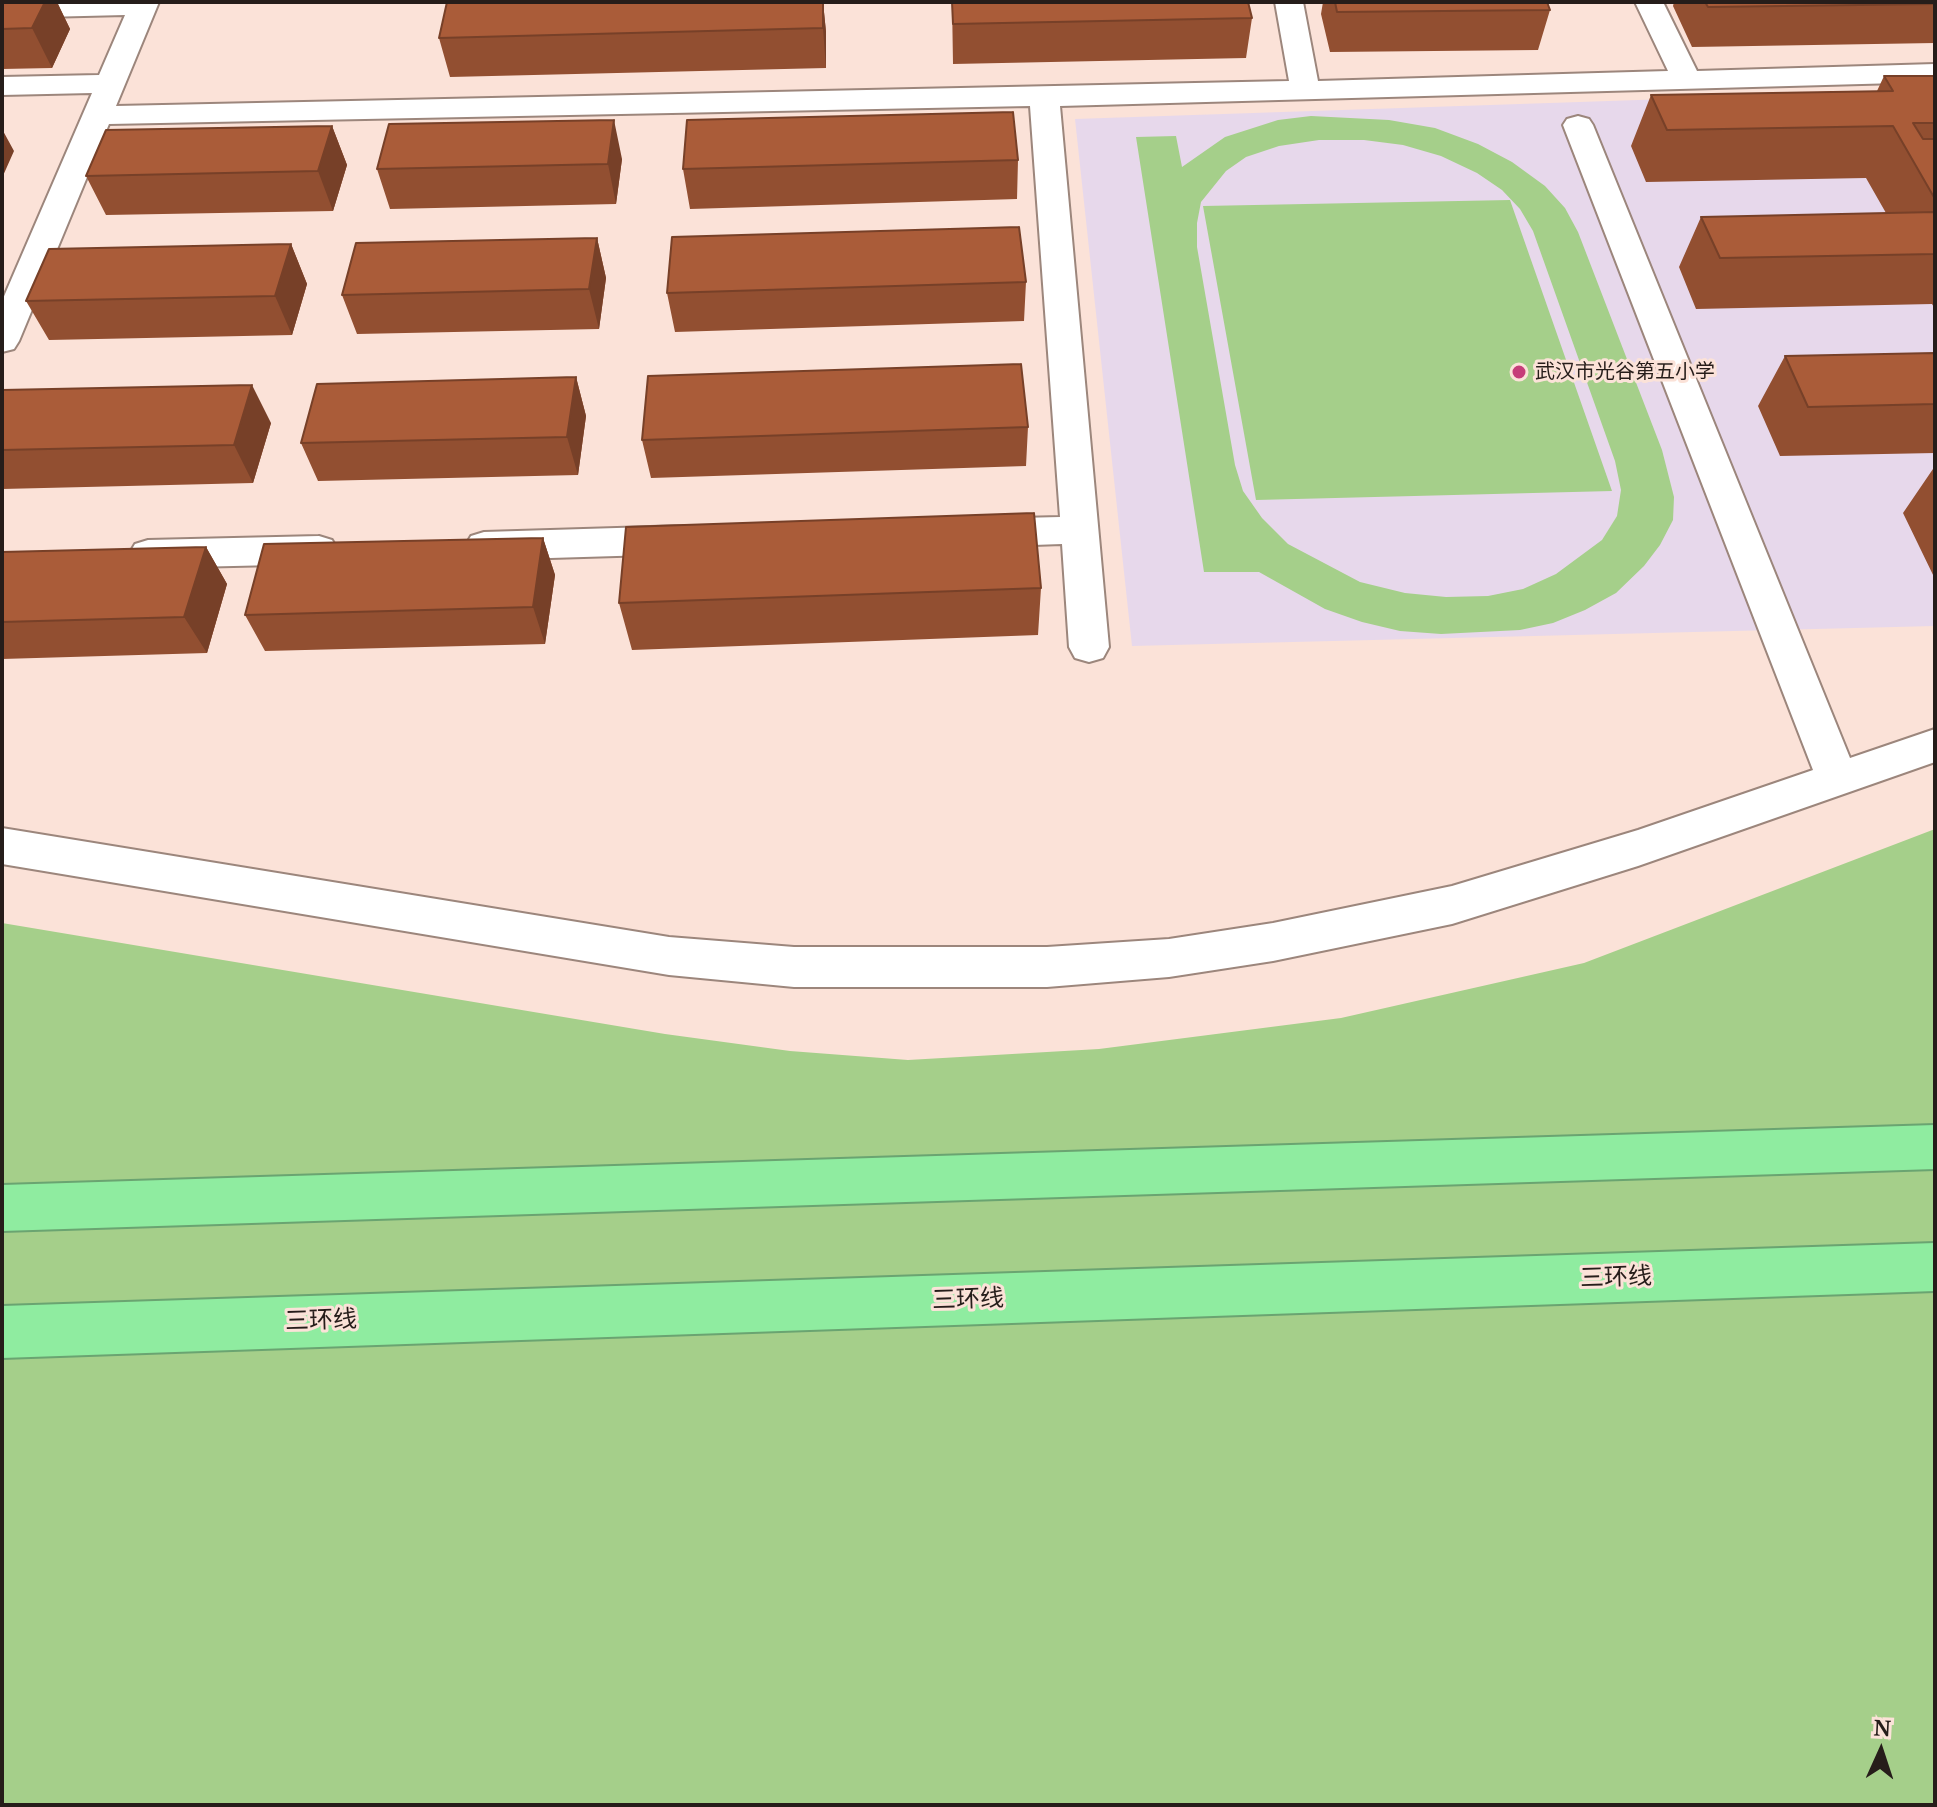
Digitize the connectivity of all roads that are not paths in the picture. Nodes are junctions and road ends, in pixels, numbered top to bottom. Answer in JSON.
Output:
{"nodes":[{"id":1,"x":1289,"y":2,"type":"edge"},
{"id":2,"x":1649,"y":2,"type":"edge"},
{"id":3,"x":144,"y":4,"type":"edge"},
{"id":4,"x":2,"y":9,"type":"edge"},
{"id":5,"x":1935,"y":73,"type":"edge"},
{"id":6,"x":1686,"y":79,"type":"junction"},
{"id":7,"x":111,"y":84,"type":"junction"},
{"id":8,"x":2,"y":86,"type":"edge"},
{"id":9,"x":1305,"y":88,"type":"junction"},
{"id":10,"x":1044,"y":97,"type":"junction"},
{"id":11,"x":98,"y":115,"type":"junction"},
{"id":12,"x":1578,"y":125,"type":"dead end"},
{"id":13,"x":2,"y":341,"type":"edge"},
{"id":14,"x":1078,"y":530,"type":"junction"},
{"id":15,"x":936,"y":534,"type":"edge"},
{"id":16,"x":714,"y":540,"type":"edge"},
{"id":17,"x":445,"y":547,"type":"edge"},
{"id":18,"x":350,"y":549,"type":"edge"},
{"id":19,"x":113,"y":555,"type":"edge"},
{"id":20,"x":1089,"y":647,"type":"dead end"},
{"id":21,"x":1935,"y":745,"type":"edge"},
{"id":22,"x":1837,"y":778,"type":"junction"},
{"id":23,"x":2,"y":846,"type":"edge"},
{"id":24,"x":1935,"y":1147,"type":"edge"},
{"id":25,"x":2,"y":1208,"type":"edge"},
{"id":26,"x":1935,"y":1267,"type":"edge"},
{"id":27,"x":2,"y":1332,"type":"edge"}],
"edges":[{"from":1,"to":9,"type":"street"},
{"from":2,"to":6,"type":"street"},
{"from":3,"to":4,"type":"street"},
{"from":3,"to":7,"type":"street"},
{"from":5,"to":6,"type":"street"},
{"from":6,"to":9,"type":"street"},
{"from":7,"to":8,"type":"street"},
{"from":7,"to":11,"type":"street"},
{"from":9,"to":10,"type":"street"},
{"from":10,"to":11,"type":"street"},
{"from":10,"to":14,"type":"street"},
{"from":11,"to":13,"type":"street"},
{"from":12,"to":22,"type":"street"},
{"from":14,"to":15,"type":"street"},
{"from":14,"to":20,"type":"street"},
{"from":16,"to":17,"type":"street"},
{"from":18,"to":19,"type":"street"},
{"from":21,"to":22,"type":"street"},
{"from":22,"to":23,"type":"street"},
{"from":24,"to":25,"type":"highway"},
{"from":26,"to":27,"type":"highway","name":"三环线"}]}
